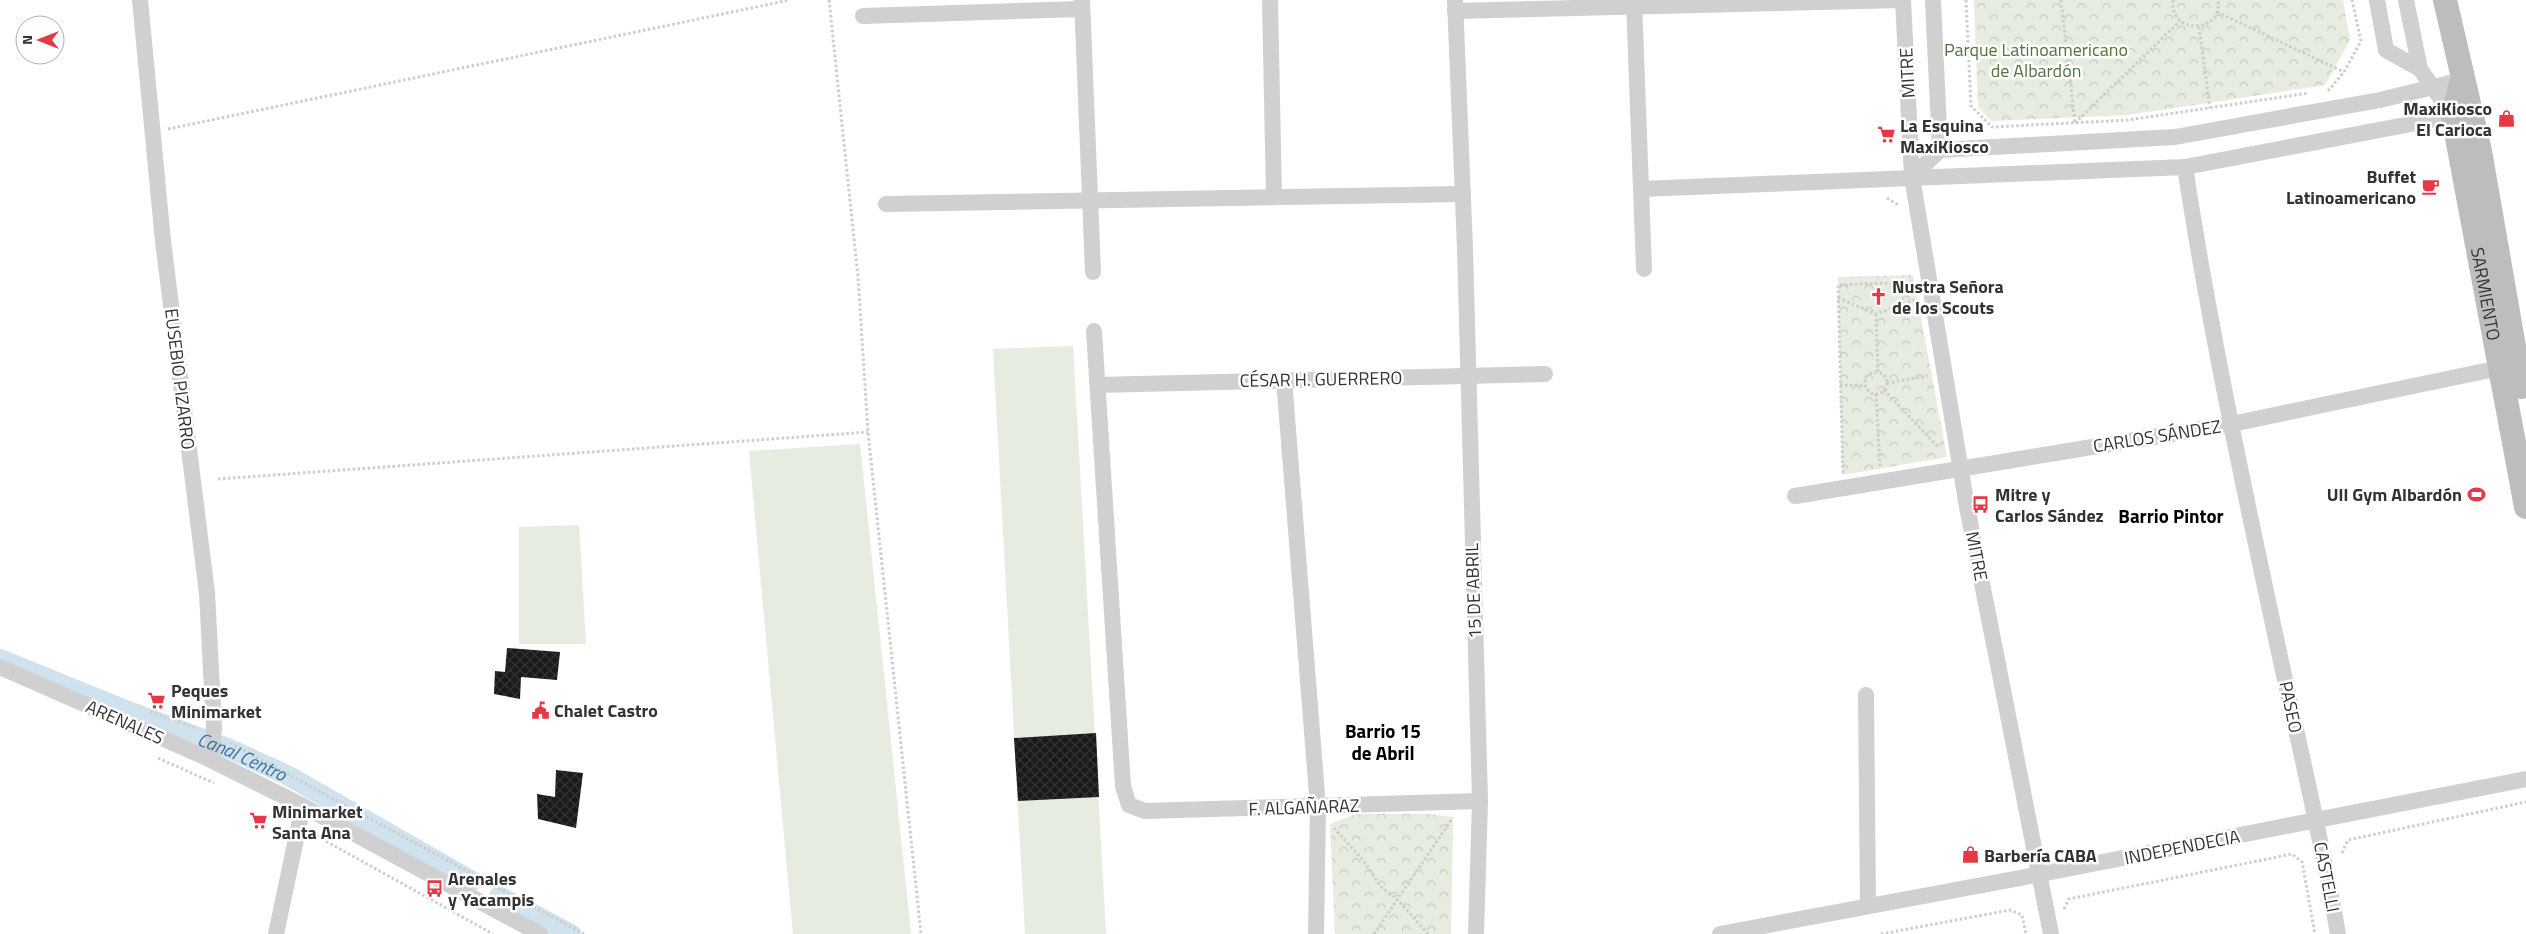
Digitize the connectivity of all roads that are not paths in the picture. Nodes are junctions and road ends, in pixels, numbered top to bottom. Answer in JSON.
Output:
{"nodes":[{"id":1,"x":140,"y":0,"type":"edge"},
{"id":2,"x":1270,"y":0,"type":"edge"},
{"id":3,"x":1903,"y":0,"type":"edge"},
{"id":4,"x":1933,"y":0,"type":"edge"},
{"id":5,"x":2377,"y":0,"type":"edge"},
{"id":6,"x":2406,"y":0,"type":"edge"},
{"id":7,"x":2445,"y":0,"type":"edge"},
{"id":8,"x":1634,"y":3,"type":"edge"},
{"id":9,"x":1082,"y":5,"type":"edge"},
{"id":10,"x":1455,"y":5,"type":"edge"},
{"id":11,"x":863,"y":16,"type":"dead end"},
{"id":12,"x":2420,"y":69,"type":"junction"},
{"id":13,"x":2462,"y":80,"type":"junction"},
{"id":14,"x":2433,"y":87,"type":"junction"},
{"id":15,"x":2462,"y":114,"type":"junction"},
{"id":16,"x":1940,"y":150,"type":"junction"},
{"id":17,"x":2184,"y":167,"type":"junction"},
{"id":18,"x":1912,"y":177,"type":"junction"},
{"id":19,"x":1641,"y":189,"type":"junction"},
{"id":20,"x":1463,"y":194,"type":"junction"},
{"id":21,"x":1274,"y":197,"type":"junction"},
{"id":22,"x":1090,"y":201,"type":"junction"},
{"id":23,"x":886,"y":204,"type":"dead end"},
{"id":24,"x":1644,"y":269,"type":"dead end"},
{"id":25,"x":1093,"y":272,"type":"dead end"},
{"id":26,"x":1094,"y":331,"type":"dead end"},
{"id":27,"x":2509,"y":367,"type":"junction"},
{"id":28,"x":1545,"y":374,"type":"dead end"},
{"id":29,"x":1467,"y":376,"type":"junction"},
{"id":30,"x":1284,"y":379,"type":"junction"},
{"id":31,"x":1098,"y":385,"type":"junction"},
{"id":32,"x":2526,"y":419,"type":"edge"},
{"id":33,"x":2232,"y":424,"type":"junction"},
{"id":34,"x":1961,"y":469,"type":"junction"},
{"id":35,"x":1796,"y":496,"type":"dead end"},
{"id":36,"x":2526,"y":506,"type":"edge"},
{"id":37,"x":0,"y":667,"type":"edge"},
{"id":38,"x":1866,"y":694,"type":"dead end"},
{"id":39,"x":210,"y":754,"type":"junction"},
{"id":40,"x":2526,"y":778,"type":"edge"},
{"id":41,"x":1480,"y":800,"type":"junction"},
{"id":42,"x":303,"y":806,"type":"junction"},
{"id":43,"x":1318,"y":807,"type":"junction"},
{"id":44,"x":2316,"y":821,"type":"junction"},
{"id":45,"x":2041,"y":874,"type":"junction"},
{"id":46,"x":1868,"y":906,"type":"junction"},
{"id":47,"x":516,"y":928,"type":"edge"},
{"id":48,"x":1764,"y":929,"type":"edge"},
{"id":49,"x":276,"y":934,"type":"edge"},
{"id":50,"x":540,"y":934,"type":"edge"},
{"id":51,"x":1316,"y":934,"type":"edge"},
{"id":52,"x":1476,"y":934,"type":"edge"},
{"id":53,"x":1720,"y":934,"type":"edge"},
{"id":54,"x":2051,"y":934,"type":"edge"},
{"id":55,"x":2338,"y":934,"type":"edge"}],
"edges":[{"from":1,"to":39,"type":"street","name":"EUSEBIO PIZARRO","bridge":true},
{"from":2,"to":21,"type":"street"},
{"from":3,"to":8,"type":"street"},
{"from":3,"to":18,"type":"street","name":"MITRE"},
{"from":4,"to":16,"type":"street","name":"MITRE"},
{"from":5,"to":12,"type":"street"},
{"from":6,"to":12,"type":"street"},
{"from":7,"to":13,"type":"main road","name":"SARMIENTO"},
{"from":8,"to":10,"type":"street"},
{"from":8,"to":19,"type":"street"},
{"from":9,"to":11,"type":"street"},
{"from":9,"to":22,"type":"street"},
{"from":10,"to":20,"type":"street","name":"15 DE ABRIL"},
{"from":12,"to":14,"type":"street"},
{"from":13,"to":14,"type":"street"},
{"from":13,"to":15,"type":"main road","name":"SARMIENTO"},
{"from":14,"to":15,"type":"street"},
{"from":14,"to":16,"type":"street"},
{"from":15,"to":17,"type":"street"},
{"from":15,"to":27,"type":"main road","name":"SARMIENTO"},
{"from":16,"to":18,"type":"street"},
{"from":17,"to":18,"type":"street"},
{"from":17,"to":33,"type":"street","name":"PASEO"},
{"from":18,"to":19,"type":"street"},
{"from":18,"to":34,"type":"street","name":"MITRE"},
{"from":19,"to":24,"type":"street"},
{"from":20,"to":21,"type":"street"},
{"from":20,"to":29,"type":"street","name":"15 DE ABRIL"},
{"from":21,"to":22,"type":"street"},
{"from":22,"to":23,"type":"street"},
{"from":22,"to":25,"type":"street"},
{"from":26,"to":31,"type":"street"},
{"from":27,"to":32,"type":"main road","name":"SARMIENTO"},
{"from":27,"to":33,"type":"street","name":"CARLOS SÁNDEZ"},
{"from":27,"to":36,"type":"main road","name":"SARMIENTO"},
{"from":28,"to":29,"type":"street","name":"CÉSAR H. GUERRERO"},
{"from":29,"to":30,"type":"street","name":"CÉSAR H. GUERRERO"},
{"from":29,"to":41,"type":"street","name":"15 DE ABRIL"},
{"from":30,"to":31,"type":"street","name":"CÉSAR H. GUERRERO"},
{"from":30,"to":43,"type":"street"},
{"from":31,"to":43,"type":"street","name":"F. ALGAÑARAZ"},
{"from":33,"to":34,"type":"street","name":"CARLOS SÁNDEZ"},
{"from":33,"to":44,"type":"street","name":"PASEO"},
{"from":34,"to":35,"type":"street","name":"CARLOS SÁNDEZ"},
{"from":34,"to":45,"type":"street","name":"MITRE"},
{"from":37,"to":39,"type":"street","name":"ARENALES"},
{"from":38,"to":46,"type":"street"},
{"from":39,"to":42,"type":"street","name":"ARENALES"},
{"from":40,"to":44,"type":"street","name":"INDEPENDECIA"},
{"from":41,"to":43,"type":"street","name":"F. ALGAÑARAZ"},
{"from":41,"to":52,"type":"street","name":"15 DE ABRIL"},
{"from":42,"to":47,"type":"street","name":"ARENALES"},
{"from":42,"to":49,"type":"street"},
{"from":43,"to":51,"type":"street"},
{"from":44,"to":45,"type":"street","name":"INDEPENDECIA"},
{"from":44,"to":55,"type":"street","name":"CASTELLI"},
{"from":45,"to":46,"type":"street","name":"INDEPENDECIA"},
{"from":45,"to":54,"type":"street","name":"MITRE"},
{"from":46,"to":48,"type":"street","name":"INDEPENDECIA"},
{"from":47,"to":50,"type":"street","name":"ARENALES"},
{"from":48,"to":53,"type":"street","name":"INDEPENDECIA"}]}
